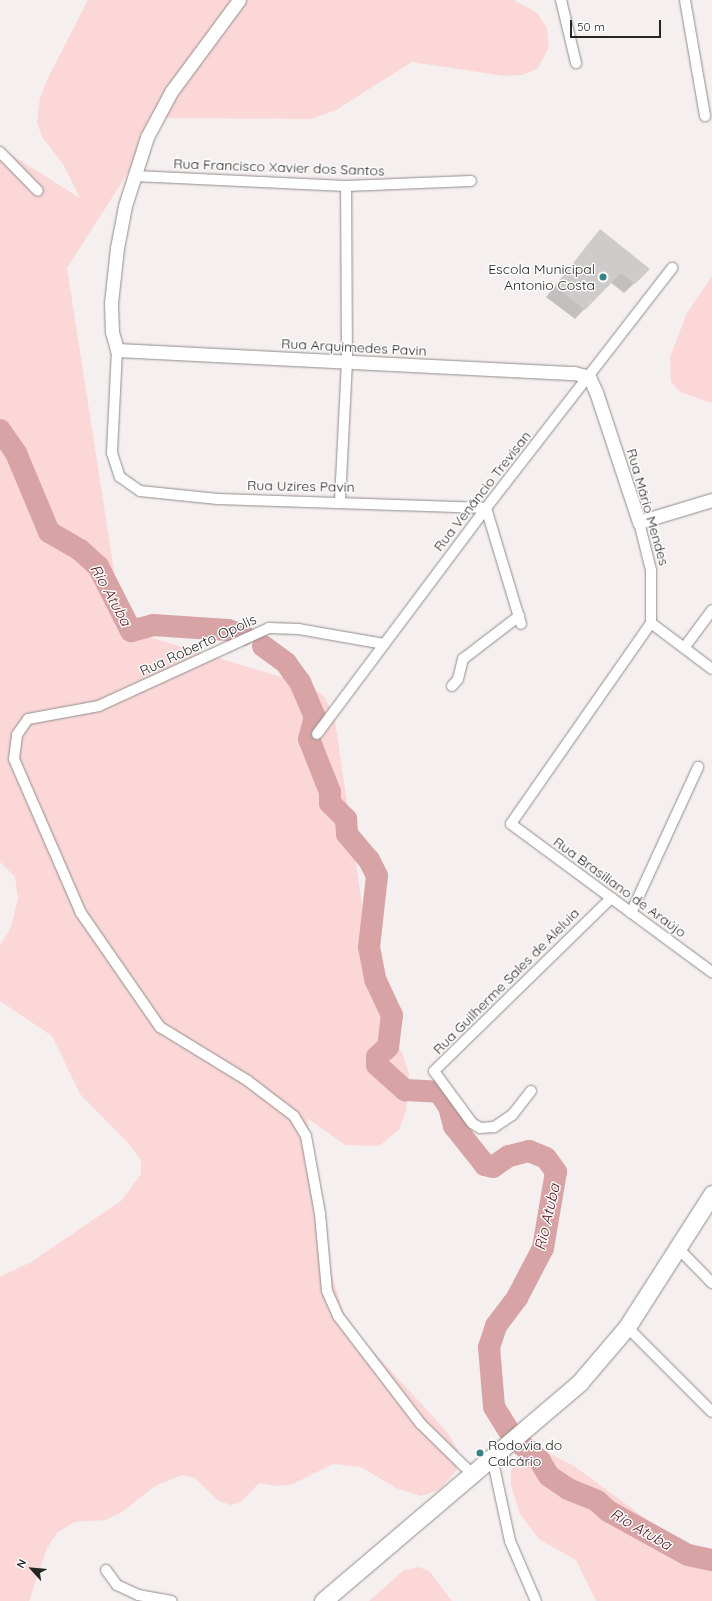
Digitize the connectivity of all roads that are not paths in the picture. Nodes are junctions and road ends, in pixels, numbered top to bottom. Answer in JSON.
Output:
{"nodes":[{"id":1,"x":238,"y":0,"type":"edge"},
{"id":2,"x":561,"y":0,"type":"edge"},
{"id":3,"x":685,"y":0,"type":"edge"},
{"id":4,"x":576,"y":64,"type":"dead end"},
{"id":5,"x":705,"y":116,"type":"dead end"},
{"id":6,"x":0,"y":152,"type":"edge"},
{"id":7,"x":135,"y":176,"type":"junction"},
{"id":8,"x":471,"y":182,"type":"dead end"},
{"id":9,"x":346,"y":186,"type":"junction"},
{"id":10,"x":38,"y":191,"type":"dead end"},
{"id":11,"x":672,"y":268,"type":"dead end"},
{"id":12,"x":117,"y":350,"type":"junction"},
{"id":13,"x":347,"y":364,"type":"junction"},
{"id":14,"x":589,"y":377,"type":"junction"},
{"id":15,"x":340,"y":500,"type":"junction"},
{"id":16,"x":712,"y":500,"type":"edge"},
{"id":17,"x":486,"y":508,"type":"junction"},
{"id":18,"x":639,"y":522,"type":"junction"},
{"id":19,"x":712,"y":610,"type":"edge"},
{"id":20,"x":651,"y":623,"type":"junction"},
{"id":21,"x":384,"y":644,"type":"junction"},
{"id":22,"x":684,"y":648,"type":"junction"},
{"id":23,"x":712,"y":669,"type":"edge"},
{"id":24,"x":452,"y":686,"type":"dead end"},
{"id":25,"x":317,"y":734,"type":"dead end"},
{"id":26,"x":698,"y":767,"type":"dead end"},
{"id":27,"x":611,"y":898,"type":"junction"},
{"id":28,"x":632,"y":913,"type":"junction"},
{"id":29,"x":712,"y":972,"type":"edge"},
{"id":30,"x":531,"y":1091,"type":"dead end"},
{"id":31,"x":712,"y":1194,"type":"edge"},
{"id":32,"x":676,"y":1246,"type":"junction"},
{"id":33,"x":712,"y":1283,"type":"edge"},
{"id":34,"x":627,"y":1327,"type":"junction"},
{"id":35,"x":712,"y":1412,"type":"edge"},
{"id":36,"x":492,"y":1457,"type":"junction"},
{"id":37,"x":472,"y":1474,"type":"junction"},
{"id":38,"x":106,"y":1570,"type":"dead end"},
{"id":39,"x":171,"y":1601,"type":"edge"},
{"id":40,"x":323,"y":1601,"type":"edge"},
{"id":41,"x":536,"y":1601,"type":"edge"}],
"edges":[{"from":1,"to":7,"type":"street"},
{"from":2,"to":4,"type":"street"},
{"from":3,"to":5,"type":"street"},
{"from":6,"to":10,"type":"street"},
{"from":7,"to":9,"type":"street","name":"Rua Francisco Xavier dos Santos"},
{"from":7,"to":12,"type":"street"},
{"from":8,"to":9,"type":"street","name":"Rua Francisco Xavier dos Santos"},
{"from":9,"to":13,"type":"street"},
{"from":11,"to":14,"type":"street","name":"Rua Venâncio Trevisan"},
{"from":12,"to":13,"type":"street","name":"Rua Arquimedes Pavin"},
{"from":12,"to":15,"type":"street","name":"Rua Uzires Pavin"},
{"from":13,"to":14,"type":"street","name":"Rua Arquimedes Pavin"},
{"from":13,"to":15,"type":"street"},
{"from":14,"to":17,"type":"street","name":"Rua Venâncio Trevisan"},
{"from":14,"to":18,"type":"street","name":"Rua Mário Mendes"},
{"from":15,"to":17,"type":"street","name":"Rua Uzires Pavin"},
{"from":16,"to":18,"type":"street"},
{"from":17,"to":21,"type":"street","name":"Rua Venâncio Trevisan"},
{"from":17,"to":24,"type":"street"},
{"from":18,"to":20,"type":"street","name":"Rua Mário Mendes"},
{"from":19,"to":22,"type":"street"},
{"from":20,"to":22,"type":"street"},
{"from":20,"to":27,"type":"street","name":"Rua Brasiliano de Araújo"},
{"from":21,"to":25,"type":"street","name":"Rua Venâncio Trevisan"},
{"from":21,"to":37,"type":"street","name":"Rua Roberto Opolis"},
{"from":22,"to":23,"type":"street"},
{"from":26,"to":28,"type":"street"},
{"from":27,"to":28,"type":"street","name":"Rua Brasiliano de Araújo"},
{"from":27,"to":30,"type":"street","name":"Rua Guilherme Sales de Aleluia"},
{"from":28,"to":29,"type":"street","name":"Rua Brasiliano de Araújo"},
{"from":31,"to":32,"type":"main road"},
{"from":32,"to":33,"type":"street"},
{"from":32,"to":34,"type":"main road"},
{"from":34,"to":35,"type":"street"},
{"from":34,"to":36,"type":"main road"},
{"from":36,"to":37,"type":"main road"},
{"from":36,"to":41,"type":"street"},
{"from":37,"to":40,"type":"main road"},
{"from":38,"to":39,"type":"street"}]}
